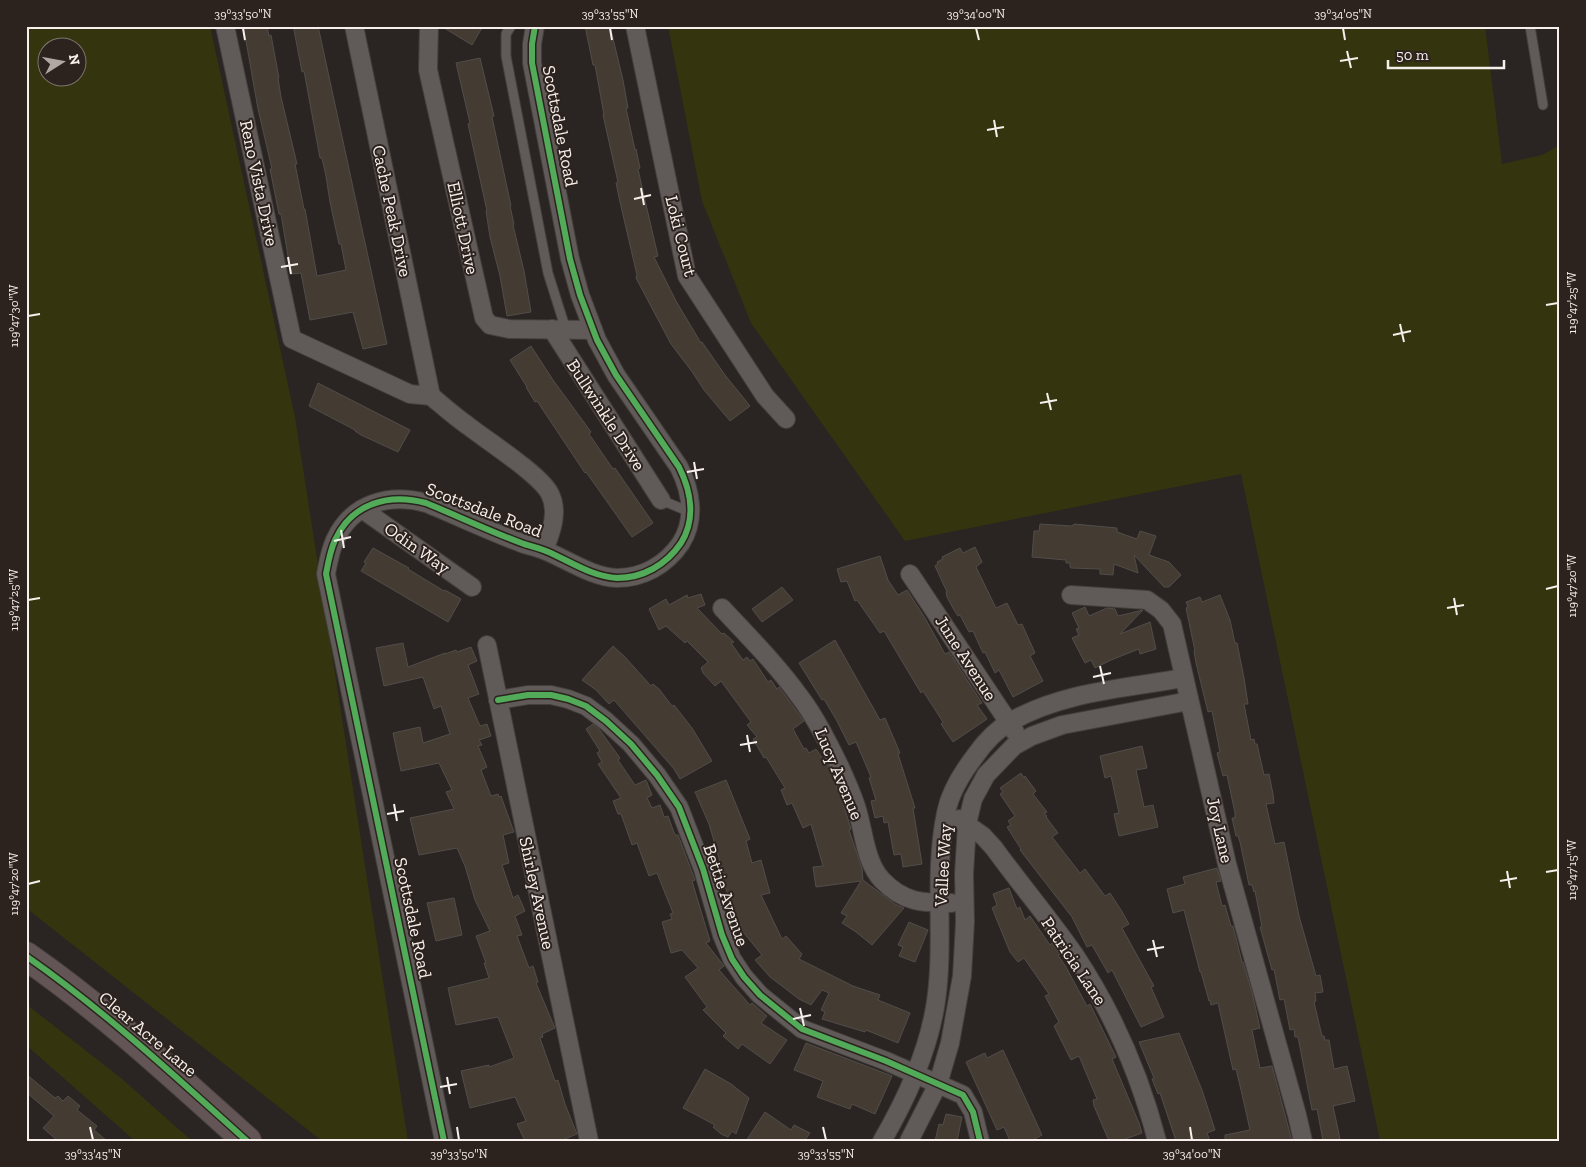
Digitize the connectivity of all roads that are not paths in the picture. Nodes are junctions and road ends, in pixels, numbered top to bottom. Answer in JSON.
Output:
{"nodes":[{"id":1,"x":225,"y":26,"type":"edge"},
{"id":2,"x":354,"y":26,"type":"edge"},
{"id":3,"x":429,"y":26,"type":"edge"},
{"id":4,"x":511,"y":26,"type":"edge"},
{"id":5,"x":535,"y":26,"type":"edge"},
{"id":6,"x":635,"y":26,"type":"edge"},
{"id":7,"x":1530,"y":26,"type":"edge"},
{"id":8,"x":1543,"y":105,"type":"dead end"},
{"id":9,"x":559,"y":330,"type":"junction"},
{"id":10,"x":593,"y":330,"type":"junction"},
{"id":11,"x":431,"y":396,"type":"junction"},
{"id":12,"x":786,"y":419,"type":"dead end"},
{"id":13,"x":660,"y":500,"type":"joint"},
{"id":14,"x":362,"y":509,"type":"junction"},
{"id":15,"x":690,"y":512,"type":"junction"},
{"id":16,"x":544,"y":550,"type":"junction"},
{"id":17,"x":910,"y":574,"type":"dead end"},
{"id":18,"x":472,"y":587,"type":"dead end"},
{"id":19,"x":1072,"y":595,"type":"dead end"},
{"id":20,"x":722,"y":608,"type":"dead end"},
{"id":21,"x":487,"y":645,"type":"dead end"},
{"id":22,"x":1184,"y":678,"type":"junction"},
{"id":23,"x":498,"y":700,"type":"junction"},
{"id":24,"x":1189,"y":701,"type":"junction"},
{"id":25,"x":1008,"y":723,"type":"junction"},
{"id":26,"x":1021,"y":742,"type":"junction"},
{"id":27,"x":946,"y":812,"type":"junction"},
{"id":28,"x":967,"y":824,"type":"junction"},
{"id":29,"x":940,"y":903,"type":"junction"},
{"id":30,"x":965,"y":903,"type":"junction"},
{"id":31,"x":26,"y":956,"type":"edge"},
{"id":32,"x":916,"y":1074,"type":"junction"},
{"id":33,"x":938,"y":1084,"type":"junction"},
{"id":34,"x":247,"y":1141,"type":"edge"},
{"id":35,"x":444,"y":1141,"type":"edge"},
{"id":36,"x":589,"y":1141,"type":"edge"},
{"id":37,"x":882,"y":1141,"type":"edge"},
{"id":38,"x":909,"y":1141,"type":"edge"},
{"id":39,"x":980,"y":1141,"type":"edge"},
{"id":40,"x":1157,"y":1141,"type":"edge"},
{"id":41,"x":1303,"y":1141,"type":"edge"}],
"edges":[{"from":1,"to":11,"type":"street","name":"Reno Vista Drive"},
{"from":2,"to":11,"type":"street","name":"Cache Peak Drive"},
{"from":3,"to":9,"type":"street","name":"Elliott Drive"},
{"from":4,"to":9,"type":"lane"},
{"from":5,"to":10,"type":"street","name":"Scottsdale Road"},
{"from":6,"to":12,"type":"street","name":"Loki Court"},
{"from":7,"to":8,"type":"lane"},
{"from":9,"to":10,"type":"street","name":"Elliott Drive"},
{"from":9,"to":13,"type":"street","name":"Bullwinkle Drive"},
{"from":10,"to":15,"type":"street","name":"Scottsdale Road"},
{"from":11,"to":16,"type":"street","name":"Scottsdale Road"},
{"from":13,"to":15,"type":"lane"},
{"from":14,"to":16,"type":"street","name":"Scottsdale Road"},
{"from":14,"to":18,"type":"street","name":"Odin Way"},
{"from":14,"to":35,"type":"street","name":"Scottsdale Road"},
{"from":15,"to":16,"type":"street","name":"Scottsdale Road"},
{"from":17,"to":25,"type":"street","name":"June Avenue"},
{"from":19,"to":22,"type":"street","name":"Joy Lane"},
{"from":20,"to":29,"type":"street","name":"Lucy Avenue"},
{"from":21,"to":23,"type":"street","name":"Shirley Avenue"},
{"from":22,"to":24,"type":"street","name":"Joy Lane"},
{"from":22,"to":25,"type":"street","name":"Vallee Way"},
{"from":23,"to":32,"type":"street","name":"Bettie Avenue"},
{"from":23,"to":36,"type":"street","name":"Shirley Avenue"},
{"from":24,"to":26,"type":"street","name":"Vallee Way"},
{"from":24,"to":41,"type":"street","name":"Joy Lane"},
{"from":25,"to":26,"type":"street","name":"June Avenue"},
{"from":25,"to":27,"type":"street","name":"Vallee Way"},
{"from":26,"to":28,"type":"street","name":"Vallee Way"},
{"from":27,"to":28,"type":"street","name":"Patricia Lane"},
{"from":27,"to":29,"type":"street","name":"Vallee Way"},
{"from":28,"to":30,"type":"street","name":"Vallee Way"},
{"from":28,"to":40,"type":"street","name":"Patricia Lane"},
{"from":29,"to":30,"type":"street","name":"Lucy Avenue"},
{"from":29,"to":32,"type":"street","name":"Vallee Way"},
{"from":30,"to":33,"type":"street","name":"Vallee Way"},
{"from":31,"to":34,"type":"main road","name":"Clear Acre Lane"},
{"from":32,"to":33,"type":"street","name":"Bettie Avenue"},
{"from":32,"to":37,"type":"street","name":"Vallee Way"},
{"from":33,"to":38,"type":"street","name":"Vallee Way"},
{"from":33,"to":39,"type":"street","name":"Bettie Avenue"}]}
